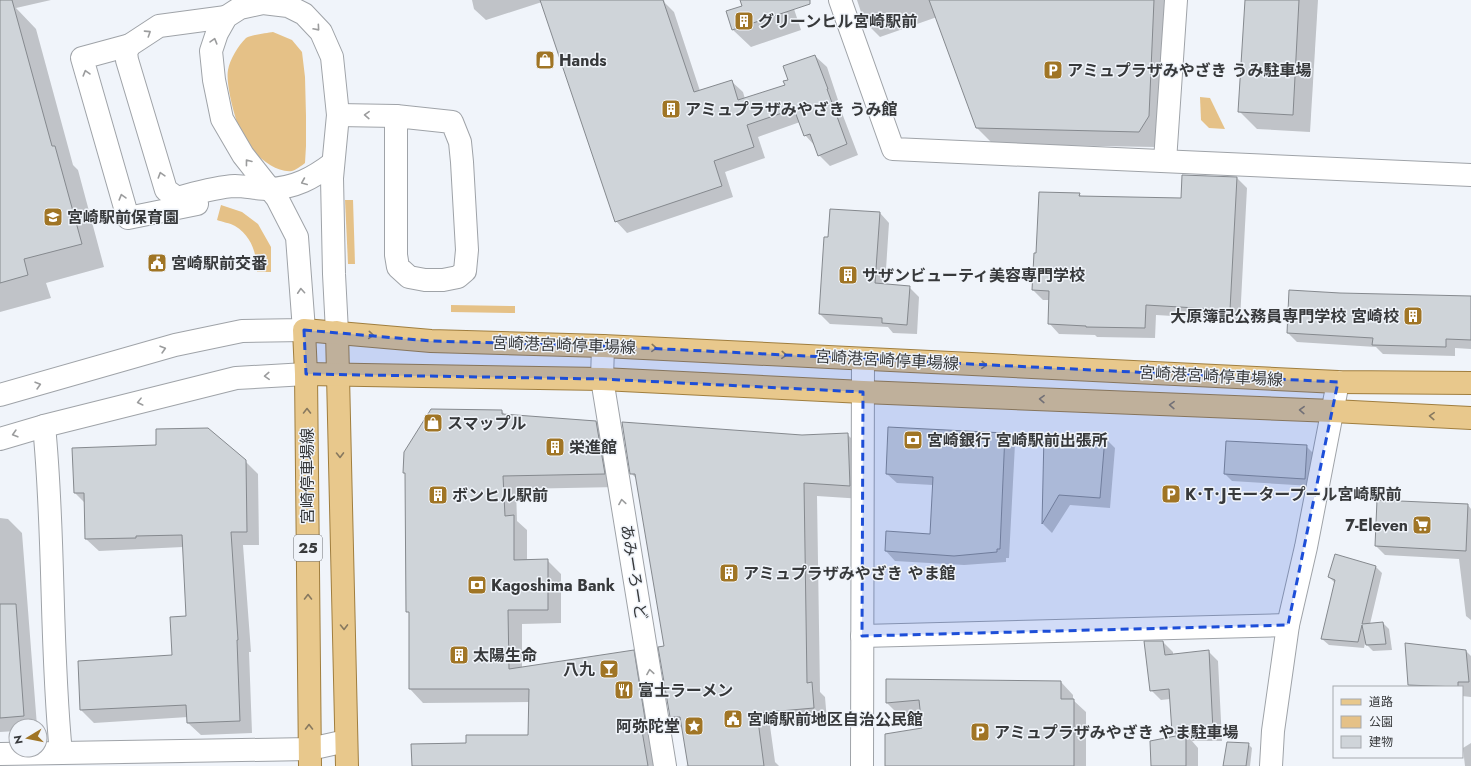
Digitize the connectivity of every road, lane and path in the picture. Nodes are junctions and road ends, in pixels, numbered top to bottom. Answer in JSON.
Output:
{"nodes":[{"id":1,"x":840,"y":0,"type":"edge"},
{"id":2,"x":1176,"y":0,"type":"edge"},
{"id":3,"x":226,"y":17,"type":"junction"},
{"id":4,"x":130,"y":45,"type":"junction"},
{"id":5,"x":338,"y":115,"type":"junction"},
{"id":6,"x":396,"y":116,"type":"junction"},
{"id":7,"x":1165,"y":161,"type":"junction"},
{"id":8,"x":334,"y":163,"type":"junction"},
{"id":9,"x":1471,"y":175,"type":"edge"},
{"id":10,"x":269,"y":189,"type":"junction"},
{"id":11,"x":282,"y":208,"type":"junction"},
{"id":12,"x":304,"y":330,"type":"junction"},
{"id":13,"x":337,"y":332,"type":"junction"},
{"id":14,"x":603,"y":346,"type":"junction"},
{"id":15,"x":863,"y":359,"type":"junction"},
{"id":16,"x":306,"y":374,"type":"junction"},
{"id":17,"x":339,"y":374,"type":"junction"},
{"id":18,"x":602,"y":379,"type":"junction"},
{"id":19,"x":1338,"y":382,"type":"junction"},
{"id":20,"x":1471,"y":383,"type":"edge"},
{"id":21,"x":863,"y":392,"type":"junction"},
{"id":22,"x":0,"y":395,"type":"edge"},
{"id":23,"x":1333,"y":411,"type":"junction"},
{"id":24,"x":1471,"y":418,"type":"edge"},
{"id":25,"x":44,"y":426,"type":"junction"},
{"id":26,"x":0,"y":438,"type":"edge"},
{"id":27,"x":1288,"y":625,"type":"junction"},
{"id":28,"x":862,"y":636,"type":"junction"},
{"id":29,"x":346,"y":741,"type":"junction"},
{"id":30,"x":61,"y":753,"type":"junction"},
{"id":31,"x":0,"y":754,"type":"edge"},
{"id":32,"x":310,"y":758,"type":"edge"},
{"id":33,"x":347,"y":766,"type":"edge"},
{"id":34,"x":665,"y":766,"type":"edge"},
{"id":35,"x":862,"y":766,"type":"edge"},
{"id":36,"x":1271,"y":766,"type":"edge"}],
"edges":[{"from":1,"to":7,"type":"street"},
{"from":2,"to":7,"type":"street"},
{"from":4,"to":3,"type":"street","one_way":true},
{"from":3,"to":5,"type":"street","one_way":true},
{"from":10,"to":3,"type":"street","one_way":true},
{"from":10,"to":4,"type":"street","one_way":true},
{"from":11,"to":4,"type":"street","one_way":true},
{"from":6,"to":5,"type":"street","one_way":true},
{"from":5,"to":8,"type":"street"},
{"from":6,"to":6,"type":"street"},
{"from":7,"to":9,"type":"street"},
{"from":8,"to":10,"type":"street","one_way":true},
{"from":8,"to":13,"type":"street"},
{"from":10,"to":11,"type":"street"},
{"from":12,"to":11,"type":"street","one_way":true},
{"from":12,"to":13,"type":"main road","name":"宮崎港宮崎停車場線"},
{"from":12,"to":16,"type":"main road","name":"宮崎停車場線","number":"25"},
{"from":22,"to":12,"type":"street","one_way":true},
{"from":13,"to":14,"type":"main road","name":"宮崎港宮崎停車場線","one_way":true},
{"from":13,"to":17,"type":"main road","name":"宮崎停車場線","number":"25"},
{"from":14,"to":15,"type":"main road","name":"宮崎港宮崎停車場線","one_way":true},
{"from":14,"to":18,"type":"street","name":"あみーろーど"},
{"from":15,"to":19,"type":"main road","name":"宮崎港宮崎停車場線","one_way":true},
{"from":15,"to":21,"type":"street"},
{"from":16,"to":17,"type":"main road","name":"宮崎港宮崎停車場線"},
{"from":16,"to":25,"type":"street","one_way":true},
{"from":32,"to":16,"type":"main road","name":"宮崎停車場線","number":"25","one_way":true},
{"from":17,"to":18,"type":"main road","name":"宮崎港宮崎停車場線"},
{"from":17,"to":29,"type":"main road","name":"宮崎停車場線","number":"25","one_way":true},
{"from":18,"to":21,"type":"main road","name":"宮崎港宮崎停車場線"},
{"from":34,"to":18,"type":"street","name":"あみーろーど","one_way":true},
{"from":19,"to":20,"type":"main road","name":"宮崎港宮崎停車場線"},
{"from":19,"to":23,"type":"street"},
{"from":23,"to":21,"type":"main road","name":"宮崎港宮崎停車場線","one_way":true},
{"from":21,"to":28,"type":"street"},
{"from":24,"to":23,"type":"main road","name":"宮崎港宮崎停車場線","one_way":true},
{"from":23,"to":27,"type":"street"},
{"from":25,"to":26,"type":"street","one_way":true},
{"from":25,"to":30,"type":"street"},
{"from":27,"to":28,"type":"street"},
{"from":27,"to":36,"type":"street"},
{"from":28,"to":35,"type":"street"},
{"from":29,"to":32,"type":"street"},
{"from":29,"to":33,"type":"main road","name":"宮崎停車場線","number":"25"},
{"from":30,"to":31,"type":"street"},
{"from":30,"to":32,"type":"street"}]}
